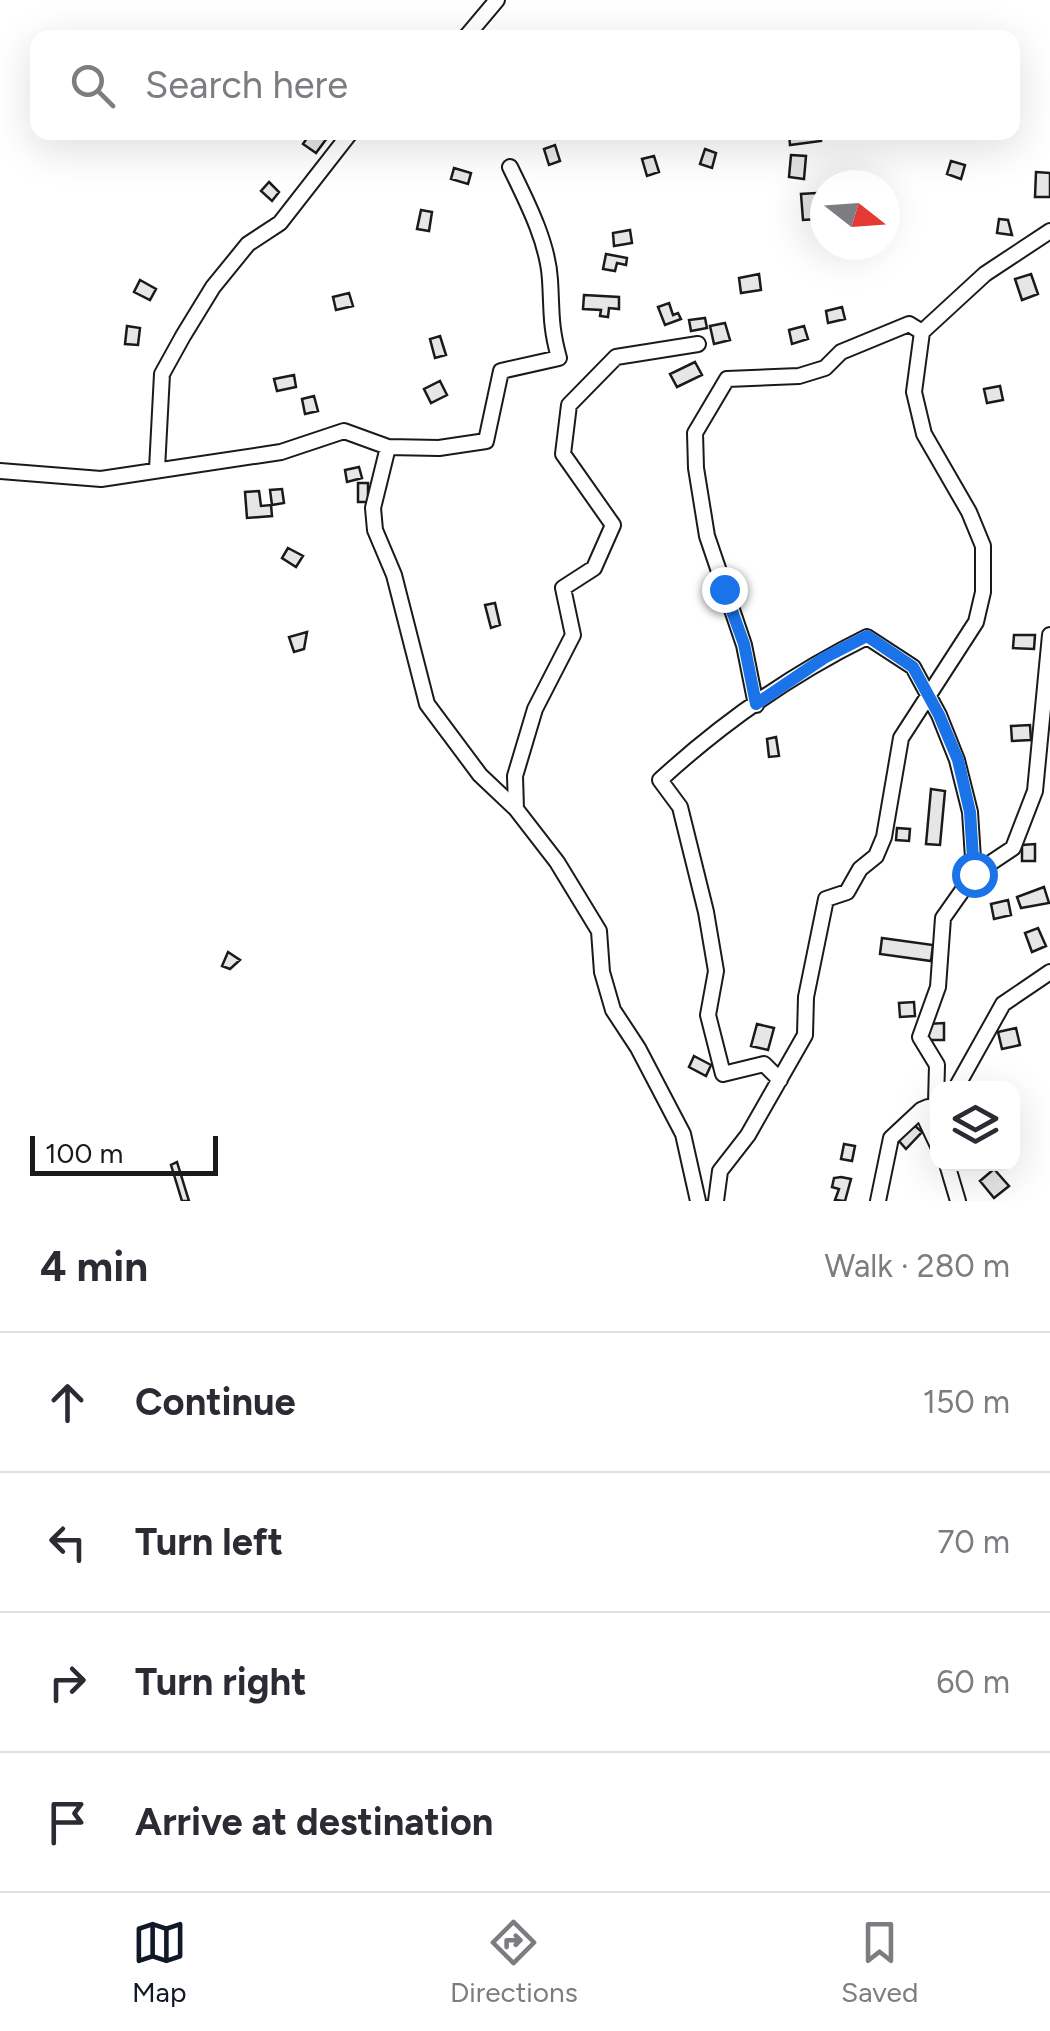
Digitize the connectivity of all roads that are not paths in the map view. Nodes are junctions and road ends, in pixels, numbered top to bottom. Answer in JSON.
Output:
{"nodes":[{"id":1,"x":497,"y":0,"type":"edge"},
{"id":2,"x":472,"y":30,"type":"edge"},
{"id":3,"x":346,"y":140,"type":"edge"},
{"id":4,"x":510,"y":167,"type":"dead end"},
{"id":5,"x":1050,"y":231,"type":"edge"},
{"id":6,"x":922,"y":332,"type":"junction"},
{"id":7,"x":698,"y":344,"type":"dead end"},
{"id":8,"x":388,"y":447,"type":"junction"},
{"id":9,"x":157,"y":469,"type":"junction"},
{"id":10,"x":0,"y":472,"type":"edge"},
{"id":11,"x":1050,"y":634,"type":"edge"},
{"id":12,"x":1048,"y":650,"type":"edge"},
{"id":13,"x":929,"y":699,"type":"junction"},
{"id":14,"x":756,"y":704,"type":"junction"},
{"id":15,"x":516,"y":810,"type":"junction"},
{"id":16,"x":974,"y":874,"type":"junction"},
{"id":17,"x":1050,"y":972,"type":"edge"},
{"id":18,"x":780,"y":1080,"type":"junction"},
{"id":19,"x":937,"y":1081,"type":"edge"},
{"id":20,"x":960,"y":1081,"type":"edge"},
{"id":21,"x":930,"y":1106,"type":"edge"},
{"id":22,"x":921,"y":1110,"type":"junction"},
{"id":23,"x":930,"y":1129,"type":"edge"},
{"id":24,"x":949,"y":1171,"type":"edge"},
{"id":25,"x":698,"y":1201,"type":"edge"},
{"id":26,"x":716,"y":1201,"type":"edge"},
{"id":27,"x":878,"y":1201,"type":"edge"},
{"id":28,"x":958,"y":1201,"type":"edge"}],
"edges":[{"from":1,"to":2,"type":"street"},
{"from":3,"to":9,"type":"street"},
{"from":4,"to":8,"type":"street"},
{"from":5,"to":6,"type":"street"},
{"from":6,"to":13,"type":"street"},
{"from":6,"to":14,"type":"street"},
{"from":7,"to":15,"type":"street"},
{"from":8,"to":9,"type":"street"},
{"from":8,"to":15,"type":"street"},
{"from":9,"to":10,"type":"street"},
{"from":11,"to":12,"type":"street"},
{"from":12,"to":16,"type":"street"},
{"from":13,"to":14,"type":"street"},
{"from":13,"to":16,"type":"street"},
{"from":13,"to":18,"type":"street"},
{"from":14,"to":18,"type":"street"},
{"from":15,"to":25,"type":"street"},
{"from":16,"to":19,"type":"street"},
{"from":17,"to":20,"type":"street"},
{"from":18,"to":26,"type":"street"},
{"from":21,"to":22,"type":"street"},
{"from":22,"to":23,"type":"street"},
{"from":22,"to":27,"type":"street"},
{"from":24,"to":28,"type":"street"}]}
